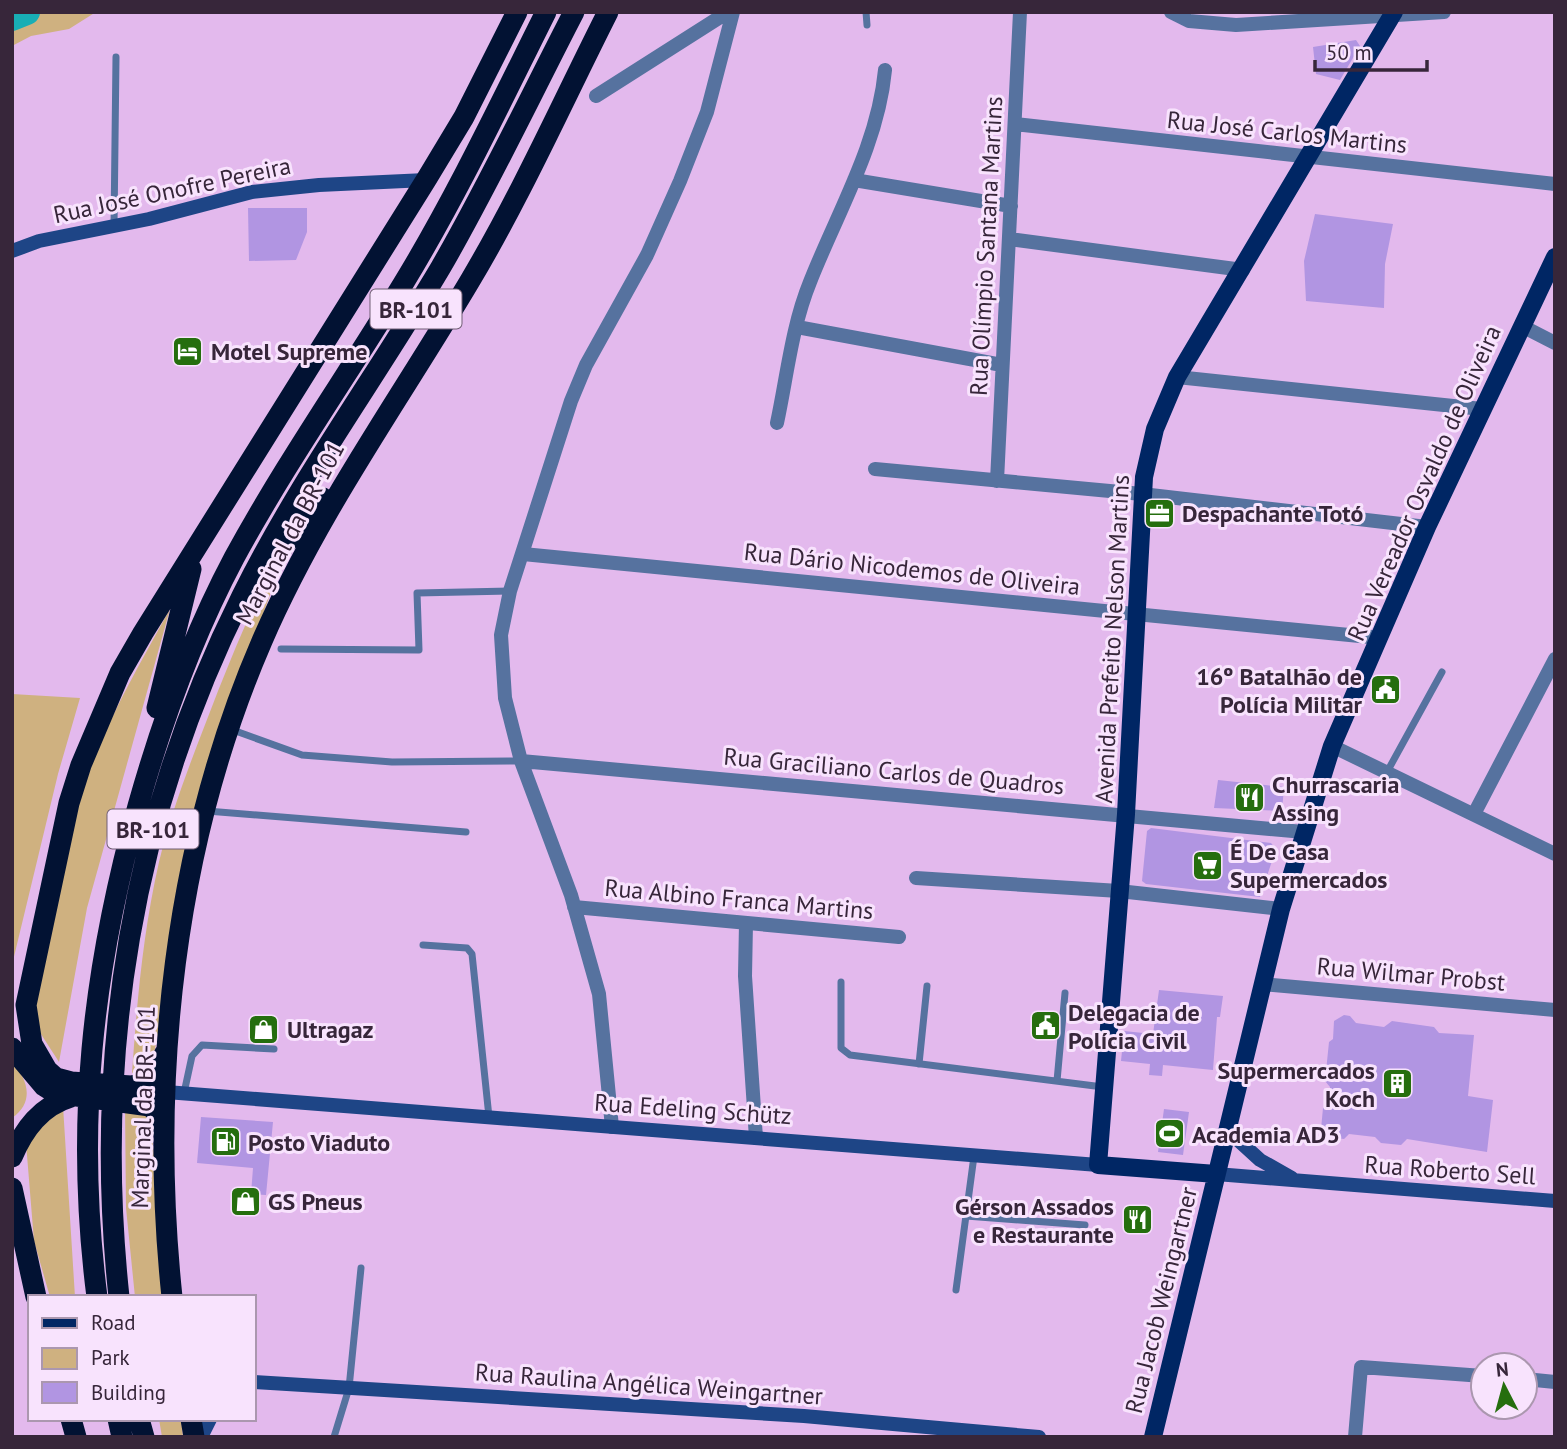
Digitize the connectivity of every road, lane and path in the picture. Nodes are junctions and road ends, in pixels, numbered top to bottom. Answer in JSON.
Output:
{"nodes":[{"id":1,"x":517,"y":12,"type":"edge"},
{"id":2,"x":546,"y":12,"type":"edge"},
{"id":3,"x":574,"y":12,"type":"edge"},
{"id":4,"x":608,"y":12,"type":"edge"},
{"id":5,"x":728,"y":12,"type":"edge"},
{"id":6,"x":733,"y":12,"type":"edge"},
{"id":7,"x":866,"y":12,"type":"edge"},
{"id":8,"x":1020,"y":12,"type":"edge"},
{"id":9,"x":1171,"y":12,"type":"edge"},
{"id":10,"x":1444,"y":12,"type":"edge"},
{"id":11,"x":1393,"y":13,"type":"edge"},
{"id":12,"x":867,"y":25,"type":"dead end"},
{"id":13,"x":116,"y":57,"type":"dead end"},
{"id":14,"x":885,"y":70,"type":"dead end"},
{"id":15,"x":596,"y":96,"type":"dead end"},
{"id":16,"x":1014,"y":124,"type":"junction"},
{"id":17,"x":1309,"y":158,"type":"junction"},
{"id":18,"x":426,"y":180,"type":"junction"},
{"id":19,"x":854,"y":180,"type":"junction"},
{"id":20,"x":1555,"y":184,"type":"edge"},
{"id":21,"x":1011,"y":206,"type":"junction"},
{"id":22,"x":114,"y":227,"type":"junction"},
{"id":23,"x":1009,"y":239,"type":"junction"},
{"id":24,"x":12,"y":251,"type":"edge"},
{"id":25,"x":1555,"y":257,"type":"edge"},
{"id":26,"x":1243,"y":270,"type":"junction"},
{"id":27,"x":1522,"y":326,"type":"junction"},
{"id":28,"x":797,"y":327,"type":"junction"},
{"id":29,"x":1555,"y":343,"type":"edge"},
{"id":30,"x":1002,"y":365,"type":"junction"},
{"id":31,"x":1177,"y":377,"type":"junction"},
{"id":32,"x":1482,"y":409,"type":"junction"},
{"id":33,"x":777,"y":423,"type":"dead end"},
{"id":34,"x":366,"y":447,"type":"junction"},
{"id":35,"x":875,"y":469,"type":"dead end"},
{"id":36,"x":997,"y":481,"type":"junction"},
{"id":37,"x":1142,"y":494,"type":"junction"},
{"id":38,"x":1427,"y":527,"type":"junction"},
{"id":39,"x":198,"y":544,"type":"junction"},
{"id":40,"x":523,"y":554,"type":"junction"},
{"id":41,"x":510,"y":591,"type":"junction"},
{"id":42,"x":242,"y":597,"type":"junction"},
{"id":43,"x":1136,"y":614,"type":"junction"},
{"id":44,"x":1380,"y":638,"type":"junction"},
{"id":45,"x":281,"y":649,"type":"dead end"},
{"id":46,"x":1555,"y":659,"type":"edge"},
{"id":47,"x":1442,"y":672,"type":"dead end"},
{"id":48,"x":229,"y":729,"type":"junction"},
{"id":49,"x":1332,"y":746,"type":"junction"},
{"id":50,"x":521,"y":761,"type":"junction"},
{"id":51,"x":1387,"y":772,"type":"junction"},
{"id":52,"x":206,"y":811,"type":"junction"},
{"id":53,"x":1126,"y":814,"type":"junction"},
{"id":54,"x":1474,"y":814,"type":"junction"},
{"id":55,"x":466,"y":832,"type":"dead end"},
{"id":56,"x":1304,"y":832,"type":"junction"},
{"id":57,"x":1555,"y":854,"type":"edge"},
{"id":58,"x":916,"y":878,"type":"dead end"},
{"id":59,"x":117,"y":883,"type":"junction"},
{"id":60,"x":1119,"y":891,"type":"junction"},
{"id":61,"x":574,"y":907,"type":"junction"},
{"id":62,"x":1281,"y":909,"type":"junction"},
{"id":63,"x":746,"y":923,"type":"junction"},
{"id":64,"x":899,"y":937,"type":"dead end"},
{"id":65,"x":423,"y":945,"type":"dead end"},
{"id":66,"x":841,"y":982,"type":"dead end"},
{"id":67,"x":1262,"y":984,"type":"junction"},
{"id":68,"x":927,"y":986,"type":"dead end"},
{"id":69,"x":1065,"y":993,"type":"dead end"},
{"id":70,"x":1555,"y":1010,"type":"edge"},
{"id":71,"x":19,"y":1013,"type":"edge"},
{"id":72,"x":12,"y":1048,"type":"edge"},
{"id":73,"x":274,"y":1049,"type":"dead end"},
{"id":74,"x":166,"y":1051,"type":"junction"},
{"id":75,"x":919,"y":1064,"type":"junction"},
{"id":76,"x":1057,"y":1081,"type":"junction"},
{"id":77,"x":1104,"y":1087,"type":"junction"},
{"id":78,"x":175,"y":1093,"type":"junction"},
{"id":79,"x":71,"y":1097,"type":"junction"},
{"id":80,"x":489,"y":1117,"type":"junction"},
{"id":81,"x":612,"y":1127,"type":"junction"},
{"id":82,"x":1226,"y":1129,"type":"junction"},
{"id":83,"x":163,"y":1136,"type":"junction"},
{"id":84,"x":757,"y":1138,"type":"junction"},
{"id":85,"x":974,"y":1155,"type":"junction"},
{"id":86,"x":12,"y":1157,"type":"edge"},
{"id":87,"x":1098,"y":1165,"type":"junction"},
{"id":88,"x":1216,"y":1174,"type":"junction"},
{"id":89,"x":1300,"y":1181,"type":"junction"},
{"id":90,"x":12,"y":1188,"type":"edge"},
{"id":91,"x":1555,"y":1201,"type":"edge"},
{"id":92,"x":966,"y":1216,"type":"junction"},
{"id":93,"x":1084,"y":1225,"type":"dead end"},
{"id":94,"x":12,"y":1253,"type":"edge"},
{"id":95,"x":361,"y":1268,"type":"dead end"},
{"id":96,"x":956,"y":1290,"type":"dead end"},
{"id":97,"x":35,"y":1295,"type":"edge"},
{"id":98,"x":36,"y":1295,"type":"edge"},
{"id":99,"x":97,"y":1295,"type":"edge"},
{"id":100,"x":119,"y":1295,"type":"edge"},
{"id":101,"x":172,"y":1295,"type":"edge"},
{"id":102,"x":1469,"y":1375,"type":"edge"},
{"id":103,"x":256,"y":1382,"type":"edge"},
{"id":104,"x":349,"y":1388,"type":"junction"},
{"id":105,"x":208,"y":1421,"type":"edge"},
{"id":106,"x":201,"y":1437,"type":"edge"},
{"id":107,"x":334,"y":1437,"type":"edge"},
{"id":108,"x":1039,"y":1437,"type":"edge"},
{"id":109,"x":1153,"y":1437,"type":"edge"},
{"id":110,"x":1355,"y":1437,"type":"edge"}],
"edges":[{"from":1,"to":18,"type":"highway"},
{"from":2,"to":59,"type":"highway","number":"BR-101"},
{"from":3,"to":42,"type":"highway","number":"BR-101"},
{"from":4,"to":34,"type":"highway","name":"Marginal da BR-101"},
{"from":5,"to":15,"type":"street"},
{"from":6,"to":40,"type":"street"},
{"from":7,"to":12,"type":"lane"},
{"from":8,"to":16,"type":"street","name":"Rua Olímpio Santana Martins"},
{"from":9,"to":11,"type":"street"},
{"from":10,"to":11,"type":"street"},
{"from":11,"to":17,"type":"main road","name":"Avenida Prefeito Nelson Martins"},
{"from":13,"to":22,"type":"lane"},
{"from":14,"to":19,"type":"street"},
{"from":16,"to":17,"type":"street","name":"Rua José Carlos Martins"},
{"from":16,"to":21,"type":"street","name":"Rua Olímpio Santana Martins"},
{"from":17,"to":20,"type":"street","name":"Rua José Carlos Martins"},
{"from":17,"to":26,"type":"main road","name":"Avenida Prefeito Nelson Martins"},
{"from":18,"to":22,"type":"main road","name":"Rua José Onofre Pereira"},
{"from":18,"to":39,"type":"highway"},
{"from":19,"to":21,"type":"street"},
{"from":19,"to":28,"type":"street"},
{"from":21,"to":23,"type":"street","name":"Rua Olímpio Santana Martins"},
{"from":22,"to":24,"type":"main road","name":"Rua José Onofre Pereira"},
{"from":23,"to":26,"type":"street"},
{"from":23,"to":30,"type":"street","name":"Rua Olímpio Santana Martins"},
{"from":25,"to":27,"type":"main road","name":"Rua Vereador Osvaldo de Oliveira"},
{"from":26,"to":31,"type":"main road","name":"Avenida Prefeito Nelson Martins"},
{"from":27,"to":29,"type":"street"},
{"from":27,"to":32,"type":"main road","name":"Rua Vereador Osvaldo de Oliveira"},
{"from":28,"to":30,"type":"street"},
{"from":28,"to":33,"type":"street"},
{"from":30,"to":36,"type":"street","name":"Rua Olímpio Santana Martins"},
{"from":31,"to":32,"type":"street"},
{"from":31,"to":37,"type":"main road","name":"Avenida Prefeito Nelson Martins"},
{"from":32,"to":38,"type":"main road","name":"Rua Vereador Osvaldo de Oliveira"},
{"from":34,"to":42,"type":"highway"},
{"from":34,"to":48,"type":"highway","name":"Marginal da BR-101"},
{"from":35,"to":36,"type":"street"},
{"from":36,"to":37,"type":"street"},
{"from":37,"to":38,"type":"street"},
{"from":37,"to":43,"type":"main road","name":"Avenida Prefeito Nelson Martins"},
{"from":38,"to":44,"type":"main road","name":"Rua Vereador Osvaldo de Oliveira"},
{"from":39,"to":59,"type":"highway"},
{"from":39,"to":71,"type":"highway"},
{"from":40,"to":41,"type":"street"},
{"from":40,"to":43,"type":"street","name":"Rua Dário Nicodemos de Oliveira"},
{"from":41,"to":45,"type":"lane"},
{"from":41,"to":50,"type":"street"},
{"from":42,"to":100,"type":"highway","number":"BR-101"},
{"from":43,"to":44,"type":"street","name":"Rua Dário Nicodemos de Oliveira"},
{"from":43,"to":53,"type":"main road","name":"Avenida Prefeito Nelson Martins"},
{"from":44,"to":49,"type":"main road","name":"Rua Vereador Osvaldo de Oliveira"},
{"from":46,"to":54,"type":"street"},
{"from":47,"to":51,"type":"lane"},
{"from":48,"to":50,"type":"lane"},
{"from":48,"to":52,"type":"highway","name":"Marginal da BR-101"},
{"from":49,"to":51,"type":"street"},
{"from":49,"to":56,"type":"main road","name":"Rua Vereador Osvaldo de Oliveira"},
{"from":50,"to":53,"type":"street","name":"Rua Graciliano Carlos de Quadros"},
{"from":50,"to":61,"type":"street"},
{"from":51,"to":54,"type":"street"},
{"from":52,"to":55,"type":"lane"},
{"from":52,"to":74,"type":"highway","name":"Marginal da BR-101"},
{"from":53,"to":56,"type":"street","name":"Rua Graciliano Carlos de Quadros"},
{"from":53,"to":60,"type":"main road","name":"Avenida Prefeito Nelson Martins"},
{"from":54,"to":57,"type":"street"},
{"from":56,"to":62,"type":"main road","name":"Rua Vereador Osvaldo de Oliveira"},
{"from":58,"to":60,"type":"street"},
{"from":59,"to":99,"type":"highway","number":"BR-101"},
{"from":60,"to":62,"type":"street"},
{"from":60,"to":77,"type":"main road","name":"Avenida Prefeito Nelson Martins"},
{"from":61,"to":63,"type":"street","name":"Rua Albino Franca Martins"},
{"from":61,"to":81,"type":"street"},
{"from":62,"to":67,"type":"main road","name":"Rua Vereador Osvaldo de Oliveira"},
{"from":63,"to":64,"type":"street","name":"Rua Albino Franca Martins"},
{"from":63,"to":84,"type":"street"},
{"from":65,"to":80,"type":"lane"},
{"from":66,"to":75,"type":"lane"},
{"from":67,"to":70,"type":"street","name":"Rua Wilmar Probst"},
{"from":67,"to":82,"type":"main road","name":"Rua Vereador Osvaldo de Oliveira"},
{"from":68,"to":75,"type":"lane"},
{"from":69,"to":76,"type":"lane"},
{"from":71,"to":74,"type":"highway"},
{"from":72,"to":79,"type":"highway"},
{"from":73,"to":78,"type":"lane"},
{"from":74,"to":78,"type":"highway","name":"Marginal da BR-101"},
{"from":75,"to":76,"type":"lane"},
{"from":76,"to":77,"type":"lane"},
{"from":77,"to":87,"type":"main road","name":"Avenida Prefeito Nelson Martins"},
{"from":78,"to":80,"type":"main road","name":"Rua Edeling Schütz"},
{"from":78,"to":83,"type":"highway","name":"Marginal da BR-101"},
{"from":79,"to":83,"type":"highway"},
{"from":79,"to":86,"type":"highway"},
{"from":80,"to":81,"type":"main road","name":"Rua Edeling Schütz"},
{"from":81,"to":84,"type":"main road","name":"Rua Edeling Schütz"},
{"from":82,"to":88,"type":"main road","name":"Rua Vereador Osvaldo de Oliveira"},
{"from":82,"to":89,"type":"main road","name":"Rua Roberto Sell"},
{"from":83,"to":101,"type":"highway","name":"Marginal da BR-101"},
{"from":84,"to":85,"type":"main road","name":"Rua Edeling Schütz"},
{"from":85,"to":87,"type":"main road","name":"Rua Edeling Schütz"},
{"from":85,"to":92,"type":"lane"},
{"from":87,"to":88,"type":"main road","name":"Rua Edeling Schütz"},
{"from":88,"to":89,"type":"main road","name":"Rua Roberto Sell"},
{"from":88,"to":109,"type":"main road","name":"Rua Jacob Weingartner"},
{"from":89,"to":91,"type":"main road","name":"Rua Roberto Sell"},
{"from":90,"to":98,"type":"highway"},
{"from":92,"to":93,"type":"lane"},
{"from":92,"to":96,"type":"lane"},
{"from":94,"to":97,"type":"highway"},
{"from":95,"to":104,"type":"lane"},
{"from":102,"to":110,"type":"street"},
{"from":103,"to":104,"type":"main road","name":"Rua Raulina Angélica Weingartner"},
{"from":104,"to":107,"type":"lane"},
{"from":104,"to":108,"type":"main road","name":"Rua Raulina Angélica Weingartner"},
{"from":105,"to":106,"type":"main road"}]}
